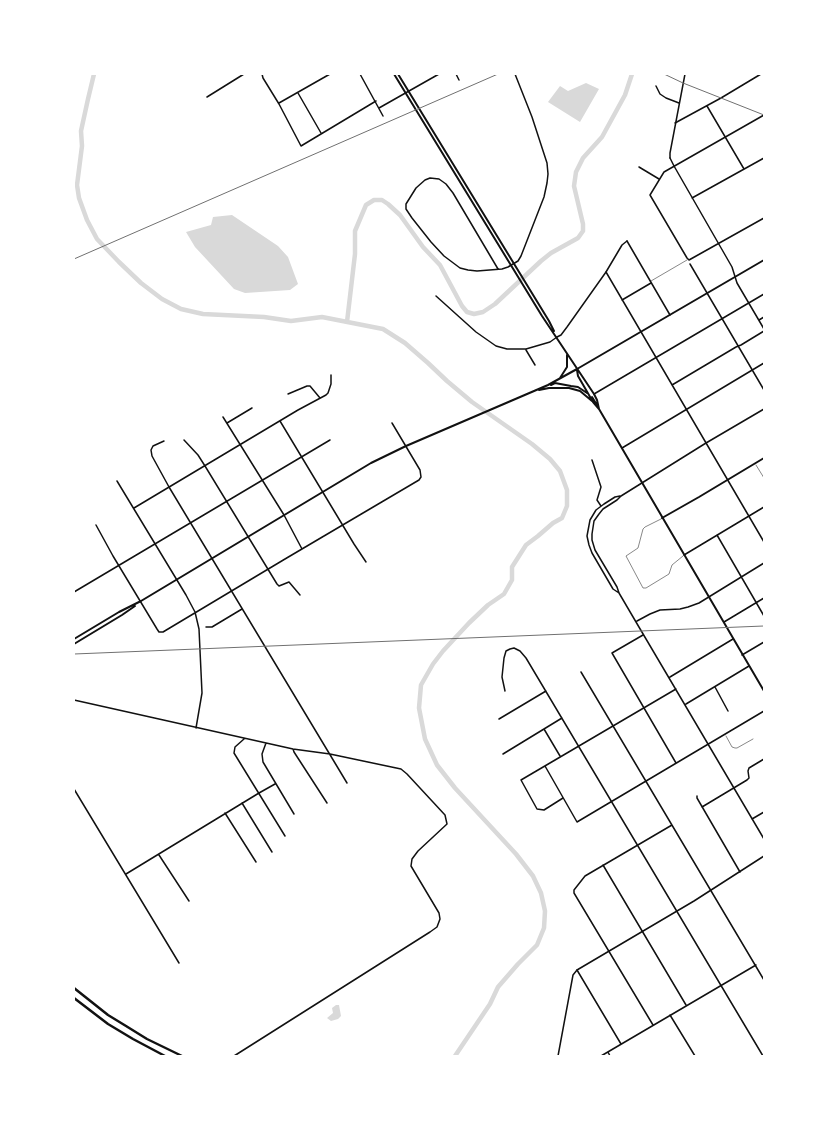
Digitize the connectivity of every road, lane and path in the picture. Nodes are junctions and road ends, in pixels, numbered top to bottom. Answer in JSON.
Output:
{"nodes":[{"id":1,"x":244,"y":74,"type":"edge"},
{"id":2,"x":262,"y":74,"type":"edge"},
{"id":3,"x":330,"y":74,"type":"edge"},
{"id":4,"x":360,"y":74,"type":"edge"},
{"id":5,"x":394,"y":74,"type":"edge"},
{"id":6,"x":398,"y":74,"type":"edge"},
{"id":7,"x":438,"y":74,"type":"edge"},
{"id":8,"x":456,"y":74,"type":"edge"},
{"id":9,"x":515,"y":74,"type":"edge"},
{"id":10,"x":685,"y":74,"type":"edge"},
{"id":11,"x":761,"y":74,"type":"edge"},
{"id":12,"x":459,"y":80,"type":"dead end"},
{"id":13,"x":656,"y":86,"type":"dead end"},
{"id":14,"x":298,"y":92,"type":"junction"},
{"id":15,"x":207,"y":97,"type":"dead end"},
{"id":16,"x":376,"y":101,"type":"junction"},
{"id":17,"x":679,"y":103,"type":"junction"},
{"id":18,"x":279,"y":104,"type":"junction"},
{"id":19,"x":707,"y":106,"type":"junction"},
{"id":20,"x":379,"y":108,"type":"junction"},
{"id":21,"x":764,"y":115,"type":"edge"},
{"id":22,"x":383,"y":116,"type":"dead end"},
{"id":23,"x":675,"y":123,"type":"junction"},
{"id":24,"x":321,"y":133,"type":"junction"},
{"id":25,"x":725,"y":137,"type":"junction"},
{"id":26,"x":764,"y":158,"type":"edge"},
{"id":27,"x":674,"y":166,"type":"junction"},
{"id":28,"x":639,"y":167,"type":"dead end"},
{"id":29,"x":744,"y":169,"type":"junction"},
{"id":30,"x":659,"y":179,"type":"junction"},
{"id":31,"x":692,"y":198,"type":"junction"},
{"id":32,"x":764,"y":218,"type":"edge"},
{"id":33,"x":718,"y":244,"type":"junction"},
{"id":34,"x":508,"y":258,"type":"junction"},
{"id":35,"x":688,"y":260,"type":"junction"},
{"id":36,"x":764,"y":260,"type":"edge"},
{"id":37,"x":690,"y":264,"type":"dead end"},
{"id":38,"x":498,"y":269,"type":"junction"},
{"id":39,"x":606,"y":272,"type":"junction"},
{"id":40,"x":735,"y":277,"type":"junction"},
{"id":41,"x":651,"y":282,"type":"junction"},
{"id":42,"x":707,"y":293,"type":"junction"},
{"id":43,"x":764,"y":294,"type":"edge"},
{"id":44,"x":436,"y":296,"type":"dead end"},
{"id":45,"x":622,"y":300,"type":"junction"},
{"id":46,"x":749,"y":303,"type":"junction"},
{"id":47,"x":670,"y":315,"type":"junction"},
{"id":48,"x":764,"y":317,"type":"edge"},
{"id":49,"x":722,"y":319,"type":"junction"},
{"id":50,"x":759,"y":320,"type":"junction"},
{"id":51,"x":764,"y":330,"type":"edge"},
{"id":52,"x":641,"y":332,"type":"junction"},
{"id":53,"x":557,"y":337,"type":"junction"},
{"id":54,"x":738,"y":346,"type":"junction"},
{"id":55,"x":526,"y":349,"type":"junction"},
{"id":56,"x":567,"y":354,"type":"junction"},
{"id":57,"x":656,"y":358,"type":"junction"},
{"id":58,"x":764,"y":363,"type":"edge"},
{"id":59,"x":535,"y":365,"type":"dead end"},
{"id":60,"x":577,"y":369,"type":"junction"},
{"id":61,"x":752,"y":370,"type":"junction"},
{"id":62,"x":331,"y":375,"type":"dead end"},
{"id":63,"x":560,"y":379,"type":"junction"},
{"id":64,"x":548,"y":385,"type":"junction"},
{"id":65,"x":672,"y":385,"type":"junction"},
{"id":66,"x":764,"y":390,"type":"edge"},
{"id":67,"x":536,"y":391,"type":"junction"},
{"id":68,"x":288,"y":394,"type":"dead end"},
{"id":69,"x":589,"y":394,"type":"junction"},
{"id":70,"x":594,"y":394,"type":"junction"},
{"id":71,"x":320,"y":398,"type":"junction"},
{"id":72,"x":593,"y":402,"type":"junction"},
{"id":73,"x":252,"y":408,"type":"dead end"},
{"id":74,"x":599,"y":409,"type":"junction"},
{"id":75,"x":686,"y":409,"type":"junction"},
{"id":76,"x":764,"y":409,"type":"edge"},
{"id":77,"x":223,"y":416,"type":"dead end"},
{"id":78,"x":280,"y":421,"type":"junction"},
{"id":79,"x":227,"y":423,"type":"junction"},
{"id":80,"x":392,"y":423,"type":"dead end"},
{"id":81,"x":184,"y":440,"type":"dead end"},
{"id":82,"x":330,"y":440,"type":"dead end"},
{"id":83,"x":164,"y":441,"type":"dead end"},
{"id":84,"x":706,"y":443,"type":"junction"},
{"id":85,"x":240,"y":445,"type":"junction"},
{"id":86,"x":406,"y":446,"type":"junction"},
{"id":87,"x":622,"y":448,"type":"junction"},
{"id":88,"x":302,"y":456,"type":"junction"},
{"id":89,"x":764,"y":458,"type":"edge"},
{"id":90,"x":592,"y":460,"type":"dead end"},
{"id":91,"x":755,"y":464,"type":"junction"},
{"id":92,"x":205,"y":466,"type":"junction"},
{"id":93,"x":764,"y":478,"type":"edge"},
{"id":94,"x":262,"y":480,"type":"junction"},
{"id":95,"x":727,"y":480,"type":"junction"},
{"id":96,"x":117,"y":481,"type":"dead end"},
{"id":97,"x":642,"y":483,"type":"junction"},
{"id":98,"x":169,"y":487,"type":"junction"},
{"id":99,"x":323,"y":492,"type":"junction"},
{"id":100,"x":621,"y":496,"type":"junction"},
{"id":101,"x":226,"y":501,"type":"junction"},
{"id":102,"x":601,"y":506,"type":"junction"},
{"id":103,"x":764,"y":507,"type":"edge"},
{"id":104,"x":134,"y":508,"type":"junction"},
{"id":105,"x":284,"y":515,"type":"junction"},
{"id":106,"x":749,"y":516,"type":"junction"},
{"id":107,"x":662,"y":518,"type":"junction"},
{"id":108,"x":190,"y":523,"type":"junction"},
{"id":109,"x":96,"y":525,"type":"dead end"},
{"id":110,"x":343,"y":526,"type":"junction"},
{"id":111,"x":717,"y":535,"type":"junction"},
{"id":112,"x":248,"y":537,"type":"junction"},
{"id":113,"x":764,"y":542,"type":"edge"},
{"id":114,"x":155,"y":544,"type":"junction"},
{"id":115,"x":302,"y":549,"type":"junction"},
{"id":116,"x":684,"y":555,"type":"junction"},
{"id":117,"x":212,"y":558,"type":"junction"},
{"id":118,"x":366,"y":562,"type":"dead end"},
{"id":119,"x":764,"y":563,"type":"edge"},
{"id":120,"x":119,"y":565,"type":"junction"},
{"id":121,"x":267,"y":569,"type":"junction"},
{"id":122,"x":741,"y":577,"type":"junction"},
{"id":123,"x":176,"y":580,"type":"junction"},
{"id":124,"x":232,"y":591,"type":"junction"},
{"id":125,"x":74,"y":592,"type":"edge"},
{"id":126,"x":619,"y":593,"type":"junction"},
{"id":127,"x":300,"y":595,"type":"dead end"},
{"id":128,"x":709,"y":596,"type":"junction"},
{"id":129,"x":764,"y":598,"type":"edge"},
{"id":130,"x":141,"y":601,"type":"junction"},
{"id":131,"x":756,"y":602,"type":"junction"},
{"id":132,"x":242,"y":609,"type":"junction"},
{"id":133,"x":195,"y":612,"type":"junction"},
{"id":134,"x":764,"y":616,"type":"edge"},
{"id":135,"x":636,"y":622,"type":"junction"},
{"id":136,"x":724,"y":622,"type":"junction"},
{"id":137,"x":206,"y":627,"type":"dead end"},
{"id":138,"x":644,"y":634,"type":"junction"},
{"id":139,"x":74,"y":639,"type":"edge"},
{"id":140,"x":733,"y":639,"type":"junction"},
{"id":141,"x":764,"y":642,"type":"edge"},
{"id":142,"x":74,"y":644,"type":"edge"},
{"id":143,"x":742,"y":654,"type":"junction"},
{"id":144,"x":749,"y":666,"type":"junction"},
{"id":145,"x":581,"y":672,"type":"dead end"},
{"id":146,"x":669,"y":677,"type":"junction"},
{"id":147,"x":714,"y":687,"type":"junction"},
{"id":148,"x":763,"y":687,"type":"edge"},
{"id":149,"x":676,"y":689,"type":"junction"},
{"id":150,"x":505,"y":691,"type":"dead end"},
{"id":151,"x":764,"y":691,"type":"edge"},
{"id":152,"x":546,"y":692,"type":"junction"},
{"id":153,"x":74,"y":700,"type":"edge"},
{"id":154,"x":685,"y":705,"type":"junction"},
{"id":155,"x":643,"y":707,"type":"junction"},
{"id":156,"x":728,"y":711,"type":"dead end"},
{"id":157,"x":764,"y":711,"type":"edge"},
{"id":158,"x":562,"y":718,"type":"junction"},
{"id":159,"x":499,"y":719,"type":"dead end"},
{"id":160,"x":613,"y":725,"type":"junction"},
{"id":161,"x":196,"y":728,"type":"junction"},
{"id":162,"x":544,"y":729,"type":"junction"},
{"id":163,"x":725,"y":734,"type":"junction"},
{"id":164,"x":244,"y":738,"type":"junction"},
{"id":165,"x":753,"y":739,"type":"dead end"},
{"id":166,"x":266,"y":743,"type":"junction"},
{"id":167,"x":708,"y":745,"type":"junction"},
{"id":168,"x":578,"y":746,"type":"junction"},
{"id":169,"x":293,"y":749,"type":"junction"},
{"id":170,"x":330,"y":754,"type":"junction"},
{"id":171,"x":503,"y":754,"type":"dead end"},
{"id":172,"x":560,"y":756,"type":"junction"},
{"id":173,"x":764,"y":759,"type":"edge"},
{"id":174,"x":676,"y":763,"type":"junction"},
{"id":175,"x":545,"y":766,"type":"junction"},
{"id":176,"x":646,"y":781,"type":"junction"},
{"id":177,"x":347,"y":783,"type":"dead end"},
{"id":178,"x":275,"y":784,"type":"junction"},
{"id":179,"x":734,"y":788,"type":"junction"},
{"id":180,"x":74,"y":789,"type":"edge"},
{"id":181,"x":259,"y":793,"type":"junction"},
{"id":182,"x":696,"y":796,"type":"dead end"},
{"id":183,"x":563,"y":798,"type":"junction"},
{"id":184,"x":612,"y":802,"type":"junction"},
{"id":185,"x":242,"y":803,"type":"junction"},
{"id":186,"x":327,"y":803,"type":"dead end"},
{"id":187,"x":702,"y":807,"type":"junction"},
{"id":188,"x":764,"y":812,"type":"edge"},
{"id":189,"x":225,"y":813,"type":"junction"},
{"id":190,"x":294,"y":814,"type":"dead end"},
{"id":191,"x":752,"y":819,"type":"junction"},
{"id":192,"x":672,"y":825,"type":"junction"},
{"id":193,"x":285,"y":836,"type":"dead end"},
{"id":194,"x":764,"y":839,"type":"edge"},
{"id":195,"x":637,"y":845,"type":"junction"},
{"id":196,"x":272,"y":852,"type":"dead end"},
{"id":197,"x":159,"y":855,"type":"junction"},
{"id":198,"x":764,"y":856,"type":"edge"},
{"id":199,"x":256,"y":862,"type":"dead end"},
{"id":200,"x":603,"y":865,"type":"junction"},
{"id":201,"x":740,"y":872,"type":"junction"},
{"id":202,"x":126,"y":874,"type":"junction"},
{"id":203,"x":711,"y":891,"type":"junction"},
{"id":204,"x":189,"y":901,"type":"dead end"},
{"id":205,"x":677,"y":912,"type":"junction"},
{"id":206,"x":643,"y":932,"type":"junction"},
{"id":207,"x":609,"y":952,"type":"junction"},
{"id":208,"x":179,"y":963,"type":"dead end"},
{"id":209,"x":756,"y":965,"type":"junction"},
{"id":210,"x":577,"y":970,"type":"junction"},
{"id":211,"x":764,"y":980,"type":"edge"},
{"id":212,"x":720,"y":985,"type":"junction"},
{"id":213,"x":74,"y":988,"type":"edge"},
{"id":214,"x":74,"y":998,"type":"edge"},
{"id":215,"x":686,"y":1005,"type":"junction"},
{"id":216,"x":670,"y":1015,"type":"junction"},
{"id":217,"x":653,"y":1025,"type":"junction"},
{"id":218,"x":621,"y":1044,"type":"junction"},
{"id":219,"x":608,"y":1052,"type":"junction"},
{"id":220,"x":165,"y":1056,"type":"edge"},
{"id":221,"x":182,"y":1056,"type":"edge"},
{"id":222,"x":234,"y":1056,"type":"edge"},
{"id":223,"x":558,"y":1056,"type":"edge"},
{"id":224,"x":600,"y":1056,"type":"edge"},
{"id":225,"x":610,"y":1056,"type":"edge"},
{"id":226,"x":695,"y":1056,"type":"edge"},
{"id":227,"x":763,"y":1056,"type":"edge"}],
"edges":[{"from":1,"to":15,"type":"street"},
{"from":2,"to":18,"type":"street"},
{"from":3,"to":14,"type":"street"},
{"from":4,"to":16,"type":"street"},
{"from":5,"to":34,"type":"main road"},
{"from":6,"to":34,"type":"main road"},
{"from":7,"to":20,"type":"street"},
{"from":8,"to":12,"type":"street"},
{"from":9,"to":38,"type":"street"},
{"from":10,"to":17,"type":"street"},
{"from":11,"to":19,"type":"street"},
{"from":13,"to":17,"type":"street"},
{"from":14,"to":18,"type":"street"},
{"from":14,"to":24,"type":"street"},
{"from":16,"to":20,"type":"street"},
{"from":16,"to":24,"type":"street"},
{"from":17,"to":23,"type":"street"},
{"from":18,"to":24,"type":"street"},
{"from":19,"to":23,"type":"street"},
{"from":19,"to":25,"type":"street"},
{"from":20,"to":22,"type":"street"},
{"from":21,"to":25,"type":"street"},
{"from":23,"to":27,"type":"street"},
{"from":25,"to":27,"type":"street"},
{"from":25,"to":29,"type":"street"},
{"from":26,"to":29,"type":"street"},
{"from":27,"to":30,"type":"street"},
{"from":27,"to":31,"type":"street"},
{"from":28,"to":30,"type":"street"},
{"from":29,"to":31,"type":"street"},
{"from":30,"to":35,"type":"street"},
{"from":31,"to":33,"type":"street"},
{"from":32,"to":33,"type":"street"},
{"from":33,"to":35,"type":"street"},
{"from":33,"to":40,"type":"street"},
{"from":34,"to":53,"type":"main road"},
{"from":35,"to":41,"type":"lane"},
{"from":36,"to":40,"type":"main road"},
{"from":37,"to":42,"type":"street"},
{"from":38,"to":38,"type":"street"},
{"from":39,"to":41,"type":"street"},
{"from":39,"to":45,"type":"street"},
{"from":39,"to":53,"type":"street"},
{"from":40,"to":42,"type":"main road"},
{"from":40,"to":46,"type":"street"},
{"from":41,"to":45,"type":"street"},
{"from":41,"to":47,"type":"street"},
{"from":42,"to":47,"type":"main road"},
{"from":42,"to":49,"type":"street"},
{"from":43,"to":46,"type":"street"},
{"from":44,"to":55,"type":"street"},
{"from":45,"to":52,"type":"street"},
{"from":46,"to":49,"type":"street"},
{"from":46,"to":50,"type":"street"},
{"from":47,"to":52,"type":"main road"},
{"from":48,"to":50,"type":"street"},
{"from":49,"to":54,"type":"street"},
{"from":49,"to":57,"type":"street"},
{"from":50,"to":51,"type":"street"},
{"from":51,"to":54,"type":"street"},
{"from":52,"to":57,"type":"street"},
{"from":52,"to":60,"type":"main road"},
{"from":53,"to":55,"type":"street"},
{"from":53,"to":56,"type":"main road"},
{"from":54,"to":61,"type":"street"},
{"from":54,"to":65,"type":"street"},
{"from":55,"to":59,"type":"street"},
{"from":56,"to":60,"type":"main road"},
{"from":56,"to":63,"type":"main road"},
{"from":57,"to":65,"type":"street"},
{"from":57,"to":70,"type":"street"},
{"from":58,"to":61,"type":"street"},
{"from":60,"to":63,"type":"main road"},
{"from":60,"to":69,"type":"main road"},
{"from":60,"to":70,"type":"main road"},
{"from":61,"to":66,"type":"street"},
{"from":61,"to":75,"type":"street"},
{"from":62,"to":71,"type":"street"},
{"from":63,"to":64,"type":"main road"},
{"from":64,"to":67,"type":"main road"},
{"from":64,"to":69,"type":"main road"},
{"from":65,"to":75,"type":"street"},
{"from":67,"to":72,"type":"main road"},
{"from":67,"to":86,"type":"main road"},
{"from":68,"to":71,"type":"street"},
{"from":69,"to":72,"type":"main road"},
{"from":69,"to":74,"type":"main road"},
{"from":70,"to":74,"type":"main road"},
{"from":71,"to":78,"type":"street"},
{"from":72,"to":74,"type":"main road"},
{"from":73,"to":79,"type":"street"},
{"from":74,"to":87,"type":"main road"},
{"from":75,"to":84,"type":"street"},
{"from":75,"to":87,"type":"street"},
{"from":76,"to":84,"type":"street"},
{"from":77,"to":79,"type":"street"},
{"from":78,"to":85,"type":"street"},
{"from":78,"to":88,"type":"street"},
{"from":79,"to":85,"type":"street"},
{"from":80,"to":86,"type":"street"},
{"from":81,"to":92,"type":"street"},
{"from":82,"to":88,"type":"street"},
{"from":83,"to":98,"type":"street"},
{"from":84,"to":95,"type":"street"},
{"from":84,"to":97,"type":"street"},
{"from":85,"to":92,"type":"street"},
{"from":85,"to":94,"type":"street"},
{"from":86,"to":99,"type":"main road"},
{"from":86,"to":110,"type":"street"},
{"from":87,"to":97,"type":"main road"},
{"from":88,"to":94,"type":"street"},
{"from":88,"to":99,"type":"street"},
{"from":89,"to":91,"type":"main road"},
{"from":90,"to":102,"type":"street"},
{"from":91,"to":93,"type":"lane"},
{"from":91,"to":95,"type":"main road"},
{"from":92,"to":98,"type":"street"},
{"from":92,"to":101,"type":"street"},
{"from":94,"to":101,"type":"street"},
{"from":94,"to":105,"type":"street"},
{"from":95,"to":106,"type":"street"},
{"from":95,"to":107,"type":"main road"},
{"from":96,"to":104,"type":"street"},
{"from":97,"to":100,"type":"street"},
{"from":97,"to":107,"type":"main road"},
{"from":98,"to":104,"type":"street"},
{"from":98,"to":108,"type":"street"},
{"from":99,"to":105,"type":"main road"},
{"from":99,"to":110,"type":"street"},
{"from":100,"to":102,"type":"street"},
{"from":100,"to":126,"type":"street"},
{"from":101,"to":108,"type":"street"},
{"from":101,"to":112,"type":"street"},
{"from":102,"to":126,"type":"street"},
{"from":103,"to":106,"type":"street"},
{"from":104,"to":114,"type":"street"},
{"from":105,"to":112,"type":"main road"},
{"from":105,"to":115,"type":"street"},
{"from":106,"to":111,"type":"street"},
{"from":106,"to":113,"type":"street"},
{"from":107,"to":116,"type":"main road"},
{"from":107,"to":116,"type":"lane"},
{"from":108,"to":114,"type":"street"},
{"from":108,"to":117,"type":"street"},
{"from":109,"to":120,"type":"street"},
{"from":110,"to":115,"type":"street"},
{"from":110,"to":118,"type":"street"},
{"from":111,"to":116,"type":"street"},
{"from":111,"to":122,"type":"street"},
{"from":112,"to":117,"type":"main road"},
{"from":112,"to":121,"type":"street"},
{"from":114,"to":120,"type":"street"},
{"from":114,"to":123,"type":"street"},
{"from":115,"to":121,"type":"street"},
{"from":116,"to":128,"type":"main road"},
{"from":117,"to":123,"type":"main road"},
{"from":117,"to":124,"type":"street"},
{"from":119,"to":122,"type":"street"},
{"from":120,"to":125,"type":"street"},
{"from":120,"to":130,"type":"street"},
{"from":121,"to":124,"type":"street"},
{"from":121,"to":127,"type":"street"},
{"from":122,"to":128,"type":"street"},
{"from":122,"to":131,"type":"street"},
{"from":123,"to":130,"type":"main road"},
{"from":123,"to":133,"type":"street"},
{"from":124,"to":132,"type":"street"},
{"from":124,"to":133,"type":"street"},
{"from":126,"to":135,"type":"street"},
{"from":128,"to":135,"type":"street"},
{"from":128,"to":136,"type":"main road"},
{"from":129,"to":131,"type":"street"},
{"from":130,"to":133,"type":"street"},
{"from":130,"to":139,"type":"main road"},
{"from":130,"to":142,"type":"main road"},
{"from":131,"to":134,"type":"street"},
{"from":131,"to":136,"type":"street"},
{"from":132,"to":137,"type":"street"},
{"from":132,"to":170,"type":"street"},
{"from":133,"to":161,"type":"street"},
{"from":135,"to":138,"type":"street"},
{"from":136,"to":140,"type":"main road"},
{"from":138,"to":146,"type":"street"},
{"from":138,"to":155,"type":"street"},
{"from":140,"to":143,"type":"main road"},
{"from":140,"to":146,"type":"street"},
{"from":141,"to":143,"type":"street"},
{"from":143,"to":144,"type":"main road"},
{"from":144,"to":147,"type":"street"},
{"from":144,"to":148,"type":"main road"},
{"from":145,"to":160,"type":"street"},
{"from":146,"to":149,"type":"street"},
{"from":147,"to":154,"type":"street"},
{"from":147,"to":156,"type":"street"},
{"from":148,"to":151,"type":"main road"},
{"from":149,"to":154,"type":"street"},
{"from":149,"to":155,"type":"street"},
{"from":150,"to":152,"type":"street"},
{"from":152,"to":158,"type":"street"},
{"from":152,"to":159,"type":"street"},
{"from":153,"to":161,"type":"street"},
{"from":154,"to":167,"type":"street"},
{"from":155,"to":160,"type":"street"},
{"from":155,"to":174,"type":"street"},
{"from":157,"to":163,"type":"street"},
{"from":158,"to":162,"type":"street"},
{"from":158,"to":168,"type":"street"},
{"from":160,"to":168,"type":"street"},
{"from":160,"to":176,"type":"street"},
{"from":161,"to":164,"type":"street"},
{"from":162,"to":171,"type":"street"},
{"from":162,"to":172,"type":"street"},
{"from":163,"to":165,"type":"lane"},
{"from":163,"to":167,"type":"street"},
{"from":164,"to":166,"type":"street"},
{"from":164,"to":181,"type":"street"},
{"from":166,"to":169,"type":"street"},
{"from":166,"to":178,"type":"street"},
{"from":167,"to":174,"type":"street"},
{"from":167,"to":179,"type":"street"},
{"from":168,"to":172,"type":"street"},
{"from":168,"to":184,"type":"street"},
{"from":169,"to":170,"type":"street"},
{"from":169,"to":186,"type":"street"},
{"from":170,"to":177,"type":"street"},
{"from":170,"to":222,"type":"street"},
{"from":172,"to":175,"type":"street"},
{"from":173,"to":179,"type":"street"},
{"from":174,"to":176,"type":"street"},
{"from":175,"to":183,"type":"street"},
{"from":175,"to":183,"type":"street"},
{"from":176,"to":184,"type":"street"},
{"from":176,"to":192,"type":"street"},
{"from":178,"to":181,"type":"street"},
{"from":178,"to":190,"type":"street"},
{"from":179,"to":187,"type":"street"},
{"from":179,"to":191,"type":"street"},
{"from":180,"to":202,"type":"street"},
{"from":181,"to":185,"type":"street"},
{"from":181,"to":193,"type":"street"},
{"from":182,"to":187,"type":"street"},
{"from":183,"to":184,"type":"street"},
{"from":184,"to":195,"type":"street"},
{"from":185,"to":189,"type":"street"},
{"from":185,"to":196,"type":"street"},
{"from":187,"to":201,"type":"street"},
{"from":188,"to":191,"type":"street"},
{"from":189,"to":197,"type":"street"},
{"from":189,"to":199,"type":"street"},
{"from":191,"to":194,"type":"street"},
{"from":192,"to":195,"type":"street"},
{"from":192,"to":203,"type":"street"},
{"from":195,"to":200,"type":"street"},
{"from":195,"to":205,"type":"street"},
{"from":197,"to":202,"type":"street"},
{"from":197,"to":204,"type":"street"},
{"from":198,"to":201,"type":"street"},
{"from":200,"to":206,"type":"street"},
{"from":200,"to":207,"type":"street"},
{"from":201,"to":203,"type":"street"},
{"from":202,"to":208,"type":"street"},
{"from":203,"to":205,"type":"street"},
{"from":203,"to":209,"type":"street"},
{"from":205,"to":206,"type":"street"},
{"from":205,"to":212,"type":"street"},
{"from":206,"to":207,"type":"street"},
{"from":206,"to":215,"type":"street"},
{"from":207,"to":210,"type":"street"},
{"from":207,"to":217,"type":"street"},
{"from":209,"to":211,"type":"street"},
{"from":209,"to":212,"type":"street"},
{"from":210,"to":218,"type":"street"},
{"from":210,"to":223,"type":"street"},
{"from":212,"to":215,"type":"street"},
{"from":212,"to":227,"type":"street"},
{"from":213,"to":221,"type":"highway"},
{"from":214,"to":220,"type":"highway"},
{"from":215,"to":216,"type":"street"},
{"from":216,"to":217,"type":"street"},
{"from":216,"to":226,"type":"street"},
{"from":217,"to":218,"type":"street"},
{"from":218,"to":219,"type":"street"},
{"from":219,"to":224,"type":"street"},
{"from":219,"to":225,"type":"street"}]}
